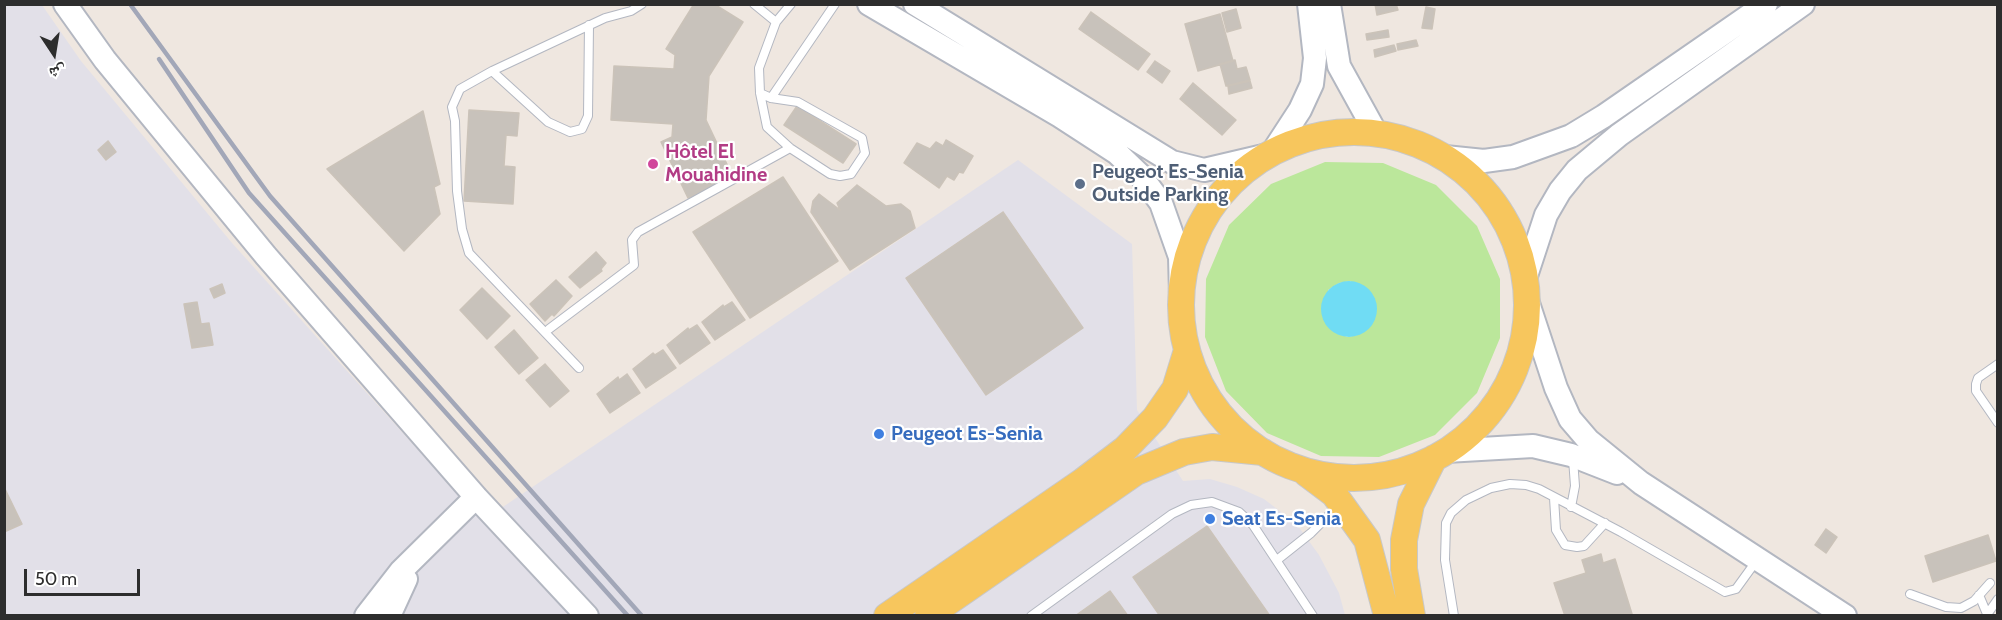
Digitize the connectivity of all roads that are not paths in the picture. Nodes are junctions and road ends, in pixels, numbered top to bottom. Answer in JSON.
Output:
{"nodes":[{"id":1,"x":65,"y":4,"type":"edge"},
{"id":2,"x":642,"y":4,"type":"edge"},
{"id":3,"x":754,"y":4,"type":"edge"},
{"id":4,"x":791,"y":4,"type":"edge"},
{"id":5,"x":835,"y":4,"type":"edge"},
{"id":6,"x":869,"y":4,"type":"edge"},
{"id":7,"x":915,"y":4,"type":"edge"},
{"id":8,"x":1310,"y":4,"type":"edge"},
{"id":9,"x":1329,"y":4,"type":"edge"},
{"id":10,"x":1766,"y":4,"type":"edge"},
{"id":11,"x":1803,"y":4,"type":"edge"},
{"id":12,"x":776,"y":22,"type":"junction"},
{"id":13,"x":589,"y":25,"type":"junction"},
{"id":14,"x":492,"y":72,"type":"junction"},
{"id":15,"x":760,"y":93,"type":"junction"},
{"id":16,"x":771,"y":98,"type":"junction"},
{"id":17,"x":1376,"y":134,"type":"junction"},
{"id":18,"x":790,"y":148,"type":"junction"},
{"id":19,"x":1270,"y":154,"type":"junction"},
{"id":20,"x":1445,"y":158,"type":"junction"},
{"id":21,"x":1526,"y":289,"type":"junction"},
{"id":22,"x":1181,"y":294,"type":"junction"},
{"id":23,"x":549,"y":329,"type":"dead end"},
{"id":24,"x":1187,"y":350,"type":"junction"},
{"id":25,"x":1998,"y":364,"type":"edge"},
{"id":26,"x":579,"y":368,"type":"dead end"},
{"id":27,"x":1998,"y":423,"type":"edge"},
{"id":28,"x":1263,"y":452,"type":"junction"},
{"id":29,"x":1571,"y":454,"type":"junction"},
{"id":30,"x":1440,"y":455,"type":"junction"},
{"id":31,"x":1298,"y":468,"type":"junction"},
{"id":32,"x":1641,"y":483,"type":"junction"},
{"id":33,"x":1554,"y":498,"type":"junction"},
{"id":34,"x":480,"y":501,"type":"junction"},
{"id":35,"x":1341,"y":503,"type":"junction"},
{"id":36,"x":1571,"y":507,"type":"junction"},
{"id":37,"x":1605,"y":523,"type":"junction"},
{"id":38,"x":1758,"y":559,"type":"junction"},
{"id":39,"x":1277,"y":560,"type":"junction"},
{"id":40,"x":1989,"y":583,"type":"dead end"},
{"id":41,"x":1910,"y":594,"type":"dead end"},
{"id":42,"x":1979,"y":595,"type":"junction"},
{"id":43,"x":1998,"y":599,"type":"edge"},
{"id":44,"x":366,"y":615,"type":"edge"},
{"id":45,"x":389,"y":615,"type":"edge"},
{"id":46,"x":587,"y":615,"type":"edge"},
{"id":47,"x":887,"y":615,"type":"edge"},
{"id":48,"x":928,"y":615,"type":"edge"},
{"id":49,"x":1030,"y":615,"type":"edge"},
{"id":50,"x":1313,"y":615,"type":"edge"},
{"id":51,"x":1387,"y":615,"type":"edge"},
{"id":52,"x":1412,"y":615,"type":"edge"},
{"id":53,"x":1454,"y":615,"type":"edge"},
{"id":54,"x":1845,"y":615,"type":"edge"},
{"id":55,"x":1987,"y":615,"type":"edge"}],
"edges":[{"from":1,"to":34,"type":"street"},
{"from":2,"to":13,"type":"lane"},
{"from":3,"to":12,"type":"lane"},
{"from":4,"to":12,"type":"lane"},
{"from":5,"to":16,"type":"lane"},
{"from":6,"to":22,"type":"street"},
{"from":7,"to":19,"type":"street"},
{"from":8,"to":19,"type":"street"},
{"from":9,"to":17,"type":"street"},
{"from":10,"to":20,"type":"street"},
{"from":11,"to":21,"type":"street"},
{"from":12,"to":15,"type":"lane"},
{"from":13,"to":14,"type":"lane"},
{"from":13,"to":14,"type":"lane"},
{"from":14,"to":26,"type":"lane"},
{"from":15,"to":16,"type":"lane"},
{"from":15,"to":18,"type":"lane"},
{"from":16,"to":18,"type":"lane"},
{"from":17,"to":19,"type":"main road"},
{"from":17,"to":20,"type":"main road"},
{"from":18,"to":23,"type":"lane"},
{"from":19,"to":22,"type":"main road"},
{"from":20,"to":21,"type":"main road"},
{"from":21,"to":30,"type":"main road"},
{"from":21,"to":32,"type":"street"},
{"from":22,"to":24,"type":"main road"},
{"from":24,"to":28,"type":"main road"},
{"from":24,"to":47,"type":"main road"},
{"from":25,"to":27,"type":"lane"},
{"from":28,"to":31,"type":"main road"},
{"from":28,"to":48,"type":"main road"},
{"from":29,"to":30,"type":"street"},
{"from":29,"to":32,"type":"street"},
{"from":29,"to":36,"type":"lane"},
{"from":30,"to":31,"type":"main road"},
{"from":30,"to":52,"type":"main road"},
{"from":31,"to":35,"type":"main road"},
{"from":32,"to":38,"type":"street"},
{"from":33,"to":36,"type":"lane"},
{"from":33,"to":37,"type":"lane"},
{"from":33,"to":53,"type":"lane"},
{"from":34,"to":44,"type":"street"},
{"from":34,"to":45,"type":"street"},
{"from":34,"to":46,"type":"street"},
{"from":35,"to":39,"type":"lane"},
{"from":35,"to":51,"type":"main road"},
{"from":36,"to":37,"type":"lane"},
{"from":37,"to":38,"type":"lane"},
{"from":38,"to":54,"type":"street"},
{"from":39,"to":49,"type":"lane"},
{"from":39,"to":50,"type":"lane"},
{"from":40,"to":42,"type":"lane"},
{"from":41,"to":42,"type":"lane"},
{"from":42,"to":55,"type":"lane"},
{"from":43,"to":55,"type":"lane"}]}
